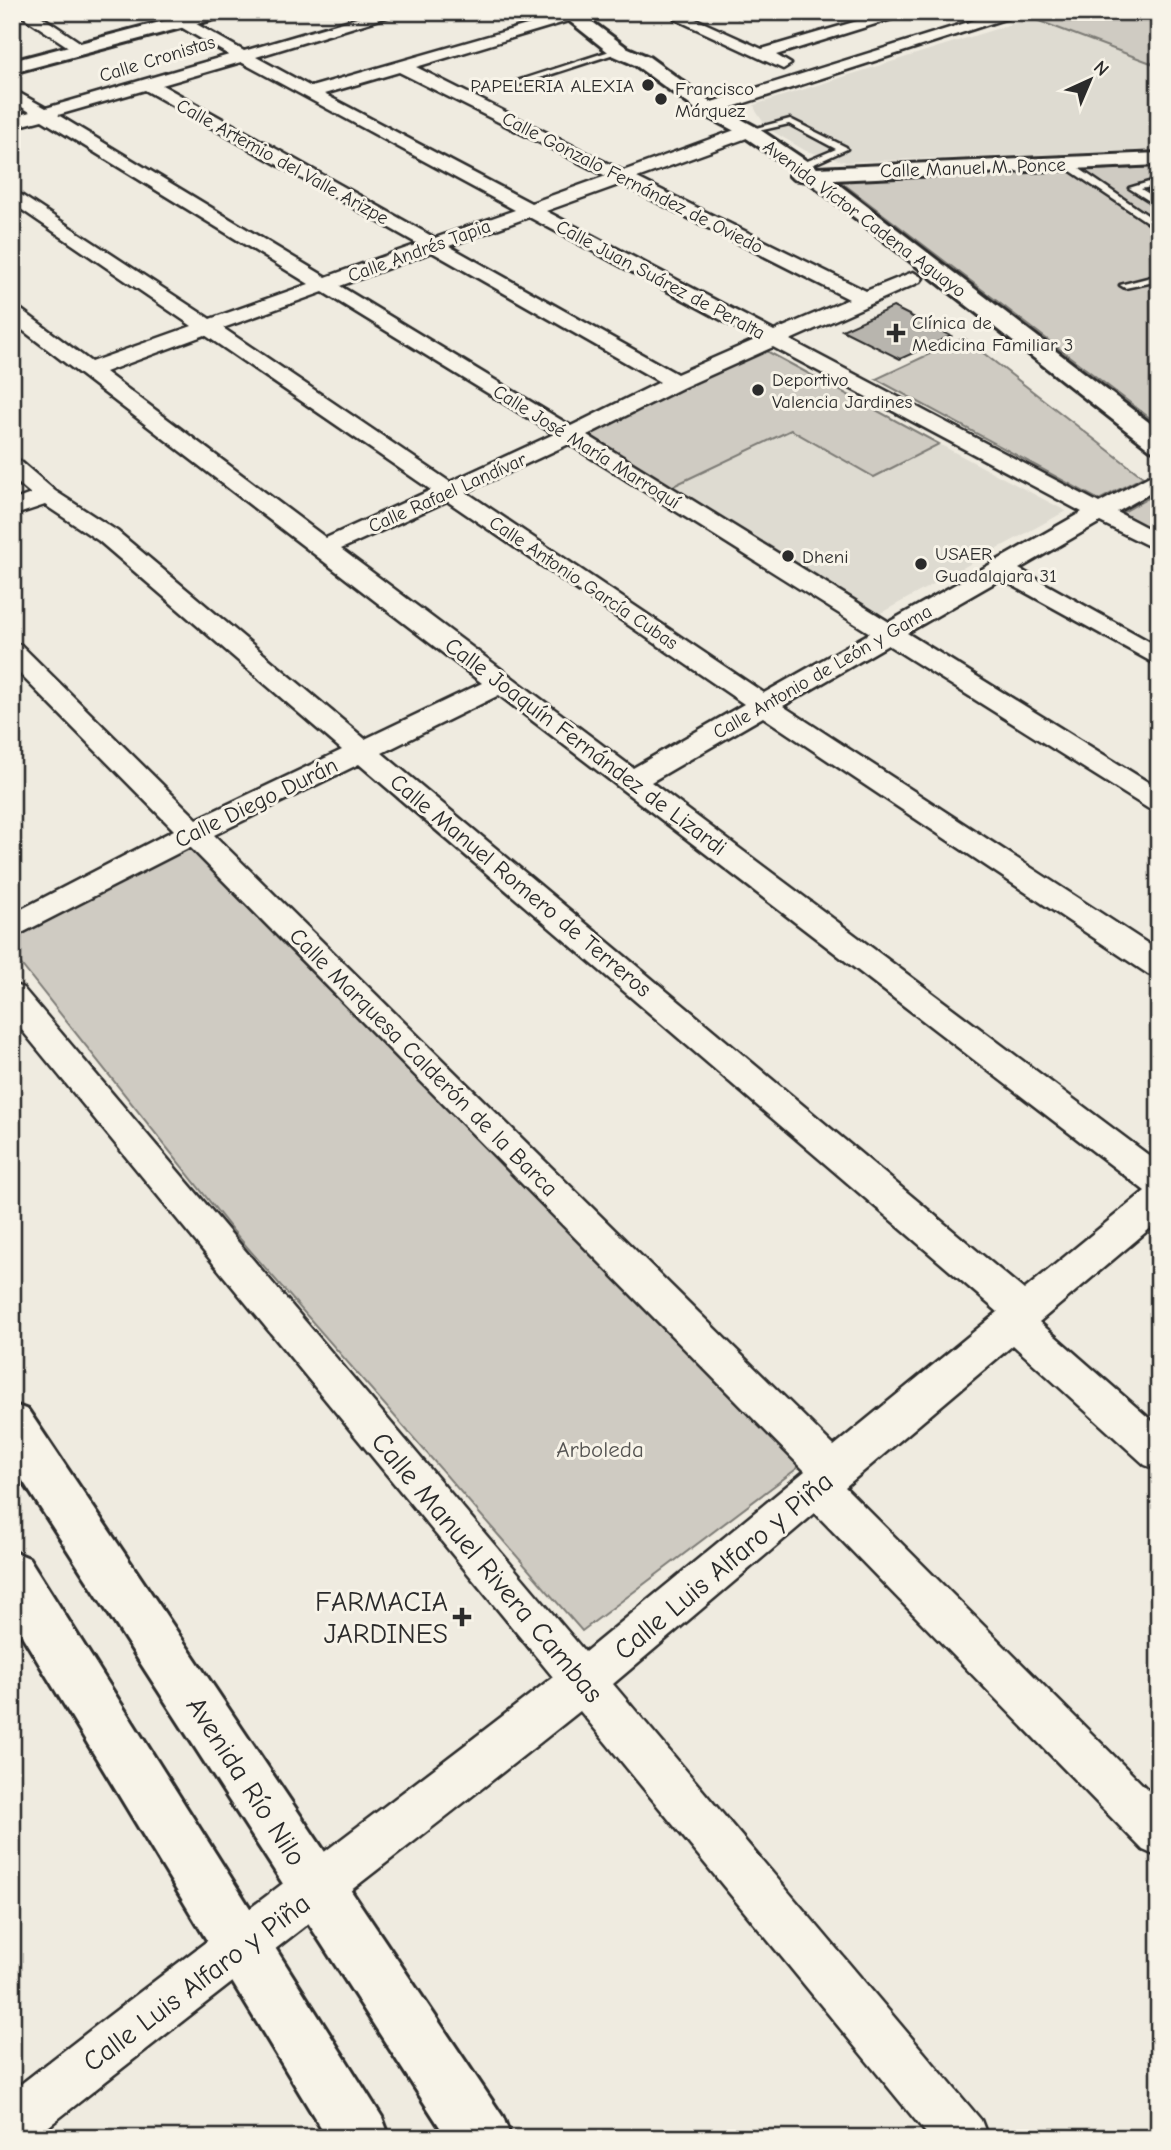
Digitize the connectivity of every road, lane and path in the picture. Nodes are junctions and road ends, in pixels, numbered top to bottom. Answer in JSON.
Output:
{"nodes":[{"id":1,"x":24,"y":12,"type":"edge"},
{"id":2,"x":220,"y":12,"type":"edge"},
{"id":3,"x":396,"y":12,"type":"edge"},
{"id":4,"x":906,"y":12,"type":"edge"},
{"id":5,"x":1018,"y":12,"type":"edge"},
{"id":6,"x":581,"y":13,"type":"edge"},
{"id":7,"x":172,"y":15,"type":"edge"},
{"id":8,"x":683,"y":19,"type":"dead end"},
{"id":9,"x":76,"y":44,"type":"junction"},
{"id":10,"x":619,"y":51,"type":"junction"},
{"id":11,"x":761,"y":54,"type":"junction"},
{"id":12,"x":12,"y":55,"type":"edge"},
{"id":13,"x":239,"y":56,"type":"junction"},
{"id":14,"x":642,"y":61,"type":"junction"},
{"id":15,"x":400,"y":66,"type":"junction"},
{"id":16,"x":12,"y":67,"type":"edge"},
{"id":17,"x":812,"y":77,"type":"junction"},
{"id":18,"x":146,"y":83,"type":"junction"},
{"id":19,"x":506,"y":86,"type":"dead end"},
{"id":20,"x":309,"y":93,"type":"junction"},
{"id":21,"x":12,"y":94,"type":"edge"},
{"id":22,"x":708,"y":109,"type":"junction"},
{"id":23,"x":45,"y":113,"type":"junction"},
{"id":24,"x":12,"y":123,"type":"edge"},
{"id":25,"x":741,"y":130,"type":"junction"},
{"id":26,"x":1159,"y":159,"type":"edge"},
{"id":27,"x":1065,"y":163,"type":"junction"},
{"id":28,"x":800,"y":173,"type":"junction"},
{"id":29,"x":621,"y":176,"type":"junction"},
{"id":30,"x":1159,"y":182,"type":"edge"},
{"id":31,"x":12,"y":194,"type":"edge"},
{"id":32,"x":1159,"y":204,"type":"edge"},
{"id":33,"x":529,"y":209,"type":"junction"},
{"id":34,"x":1159,"y":227,"type":"edge"},
{"id":35,"x":432,"y":245,"type":"junction"},
{"id":36,"x":913,"y":278,"type":"junction"},
{"id":37,"x":1159,"y":278,"type":"edge"},
{"id":38,"x":324,"y":284,"type":"junction"},
{"id":39,"x":1125,"y":285,"type":"dead end"},
{"id":40,"x":865,"y":299,"type":"junction"},
{"id":41,"x":12,"y":312,"type":"edge"},
{"id":42,"x":208,"y":326,"type":"junction"},
{"id":43,"x":775,"y":339,"type":"junction"},
{"id":44,"x":89,"y":370,"type":"junction"},
{"id":45,"x":676,"y":382,"type":"junction"},
{"id":46,"x":569,"y":434,"type":"junction"},
{"id":47,"x":1152,"y":463,"type":"edge"},
{"id":48,"x":12,"y":466,"type":"edge"},
{"id":49,"x":451,"y":491,"type":"junction"},
{"id":50,"x":47,"y":496,"type":"junction"},
{"id":51,"x":12,"y":509,"type":"edge"},
{"id":52,"x":1099,"y":512,"type":"junction"},
{"id":53,"x":1159,"y":544,"type":"edge"},
{"id":54,"x":325,"y":547,"type":"junction"},
{"id":55,"x":1001,"y":569,"type":"junction"},
{"id":56,"x":886,"y":635,"type":"junction"},
{"id":57,"x":12,"y":651,"type":"edge"},
{"id":58,"x":1159,"y":658,"type":"edge"},
{"id":59,"x":503,"y":683,"type":"junction"},
{"id":60,"x":764,"y":705,"type":"junction"},
{"id":61,"x":362,"y":750,"type":"junction"},
{"id":62,"x":631,"y":781,"type":"junction"},
{"id":63,"x":1159,"y":802,"type":"edge"},
{"id":64,"x":195,"y":832,"type":"junction"},
{"id":65,"x":12,"y":927,"type":"edge"},
{"id":66,"x":1159,"y":966,"type":"edge"},
{"id":67,"x":12,"y":996,"type":"edge"},
{"id":68,"x":1159,"y":1182,"type":"edge"},
{"id":69,"x":1159,"y":1200,"type":"edge"},
{"id":70,"x":1019,"y":1318,"type":"junction"},
{"id":71,"x":12,"y":1424,"type":"edge"},
{"id":72,"x":1159,"y":1452,"type":"edge"},
{"id":73,"x":826,"y":1481,"type":"junction"},
{"id":74,"x":12,"y":1574,"type":"edge"},
{"id":75,"x":583,"y":1681,"type":"junction"},
{"id":76,"x":1159,"y":1834,"type":"edge"},
{"id":77,"x":318,"y":1889,"type":"junction"},
{"id":78,"x":240,"y":1943,"type":"junction"},
{"id":79,"x":12,"y":2123,"type":"edge"},
{"id":80,"x":361,"y":2138,"type":"edge"},
{"id":81,"x":482,"y":2138,"type":"edge"},
{"id":82,"x":963,"y":2138,"type":"edge"}],
"edges":[{"from":1,"to":9,"type":"street"},
{"from":2,"to":7,"type":"street"},
{"from":3,"to":13,"type":"street","name":"Calle Cronistas"},
{"from":4,"to":11,"type":"street"},
{"from":5,"to":17,"type":"street"},
{"from":6,"to":10,"type":"street","name":"Avenida Víctor Cadena Aguayo"},
{"from":6,"to":14,"type":"street","name":"Avenida Víctor Cadena Aguayo"},
{"from":6,"to":15,"type":"street"},
{"from":7,"to":9,"type":"street"},
{"from":7,"to":13,"type":"street","name":"Calle Juan Suárez de Peralta"},
{"from":8,"to":11,"type":"street"},
{"from":9,"to":12,"type":"street"},
{"from":9,"to":16,"type":"street"},
{"from":10,"to":14,"type":"street","name":"Avenida Víctor Cadena Aguayo"},
{"from":10,"to":19,"type":"lane"},
{"from":11,"to":17,"type":"street"},
{"from":13,"to":18,"type":"street","name":"Calle Cronistas"},
{"from":13,"to":20,"type":"street","name":"Calle Juan Suárez de Peralta"},
{"from":14,"to":22,"type":"street","name":"Avenida Víctor Cadena Aguayo"},
{"from":15,"to":20,"type":"street"},
{"from":15,"to":29,"type":"street","name":"Calle Gonzalo Fernández de Oviedo"},
{"from":17,"to":22,"type":"street"},
{"from":18,"to":23,"type":"street","name":"Calle Cronistas"},
{"from":18,"to":35,"type":"street","name":"Calle Artemio del Valle Arizpe"},
{"from":20,"to":33,"type":"street","name":"Calle Juan Suárez de Peralta"},
{"from":21,"to":23,"type":"street","name":"Calle José María Marroquí"},
{"from":22,"to":25,"type":"street","name":"Avenida Víctor Cadena Aguayo"},
{"from":23,"to":24,"type":"street","name":"Calle Cronistas"},
{"from":23,"to":38,"type":"street","name":"Calle José María Marroquí"},
{"from":25,"to":28,"type":"street","name":"Avenida Víctor Cadena Aguayo"},
{"from":25,"to":28,"type":"lane"},
{"from":25,"to":29,"type":"street","name":"Calle Andrés Tapia"},
{"from":26,"to":27,"type":"street","name":"Calle Manuel M. Ponce"},
{"from":27,"to":28,"type":"street","name":"Calle Manuel M. Ponce"},
{"from":27,"to":34,"type":"lane"},
{"from":28,"to":36,"type":"street","name":"Avenida Víctor Cadena Aguayo"},
{"from":28,"to":47,"type":"street","name":"Avenida Víctor Cadena Aguayo"},
{"from":29,"to":33,"type":"street","name":"Calle Andrés Tapia"},
{"from":29,"to":40,"type":"street","name":"Calle Gonzalo Fernández de Oviedo"},
{"from":30,"to":32,"type":"lane"},
{"from":31,"to":42,"type":"street","name":"Calle Antonio García Cubas"},
{"from":33,"to":35,"type":"street","name":"Calle Andrés Tapia"},
{"from":33,"to":43,"type":"street","name":"Calle Juan Suárez de Peralta"},
{"from":35,"to":38,"type":"street","name":"Calle Andrés Tapia"},
{"from":35,"to":45,"type":"street","name":"Calle Artemio del Valle Arizpe"},
{"from":36,"to":40,"type":"street","name":"Calle Rafael Landívar"},
{"from":36,"to":47,"type":"street","name":"Avenida Víctor Cadena Aguayo"},
{"from":37,"to":39,"type":"lane"},
{"from":38,"to":42,"type":"street","name":"Calle Andrés Tapia"},
{"from":38,"to":46,"type":"street","name":"Calle José María Marroquí"},
{"from":40,"to":43,"type":"street","name":"Calle Rafael Landívar"},
{"from":41,"to":44,"type":"street","name":"Calle Joaquín Fernández de Lizardi"},
{"from":42,"to":44,"type":"street","name":"Calle Andrés Tapia"},
{"from":42,"to":49,"type":"street","name":"Calle Antonio García Cubas"},
{"from":43,"to":45,"type":"street","name":"Calle Rafael Landívar"},
{"from":43,"to":52,"type":"street","name":"Calle Juan Suárez de Peralta"},
{"from":44,"to":54,"type":"street","name":"Calle Joaquín Fernández de Lizardi"},
{"from":45,"to":46,"type":"street","name":"Calle Rafael Landívar"},
{"from":46,"to":49,"type":"street","name":"Calle Rafael Landívar"},
{"from":46,"to":56,"type":"street","name":"Calle José María Marroquí"},
{"from":47,"to":52,"type":"street","name":"Calle Antonio de León y Gama"},
{"from":48,"to":50,"type":"street","name":"Calle Manuel Romero de Terreros"},
{"from":49,"to":54,"type":"street","name":"Calle Rafael Landívar"},
{"from":49,"to":60,"type":"street","name":"Calle Antonio García Cubas"},
{"from":50,"to":51,"type":"street"},
{"from":50,"to":61,"type":"street","name":"Calle Manuel Romero de Terreros"},
{"from":52,"to":53,"type":"street","name":"Calle Juan Suárez de Peralta"},
{"from":52,"to":55,"type":"street","name":"Calle Antonio de León y Gama"},
{"from":54,"to":59,"type":"street","name":"Calle Joaquín Fernández de Lizardi"},
{"from":55,"to":56,"type":"street","name":"Calle Antonio de León y Gama"},
{"from":55,"to":58,"type":"street"},
{"from":56,"to":60,"type":"street","name":"Calle Antonio de León y Gama"},
{"from":56,"to":63,"type":"street","name":"Calle José María Marroquí"},
{"from":57,"to":64,"type":"street","name":"Calle Marquesa Calderón de la Barca"},
{"from":59,"to":61,"type":"street","name":"Calle Diego Durán"},
{"from":59,"to":62,"type":"street","name":"Calle Joaquín Fernández de Lizardi"},
{"from":60,"to":62,"type":"street","name":"Calle Antonio de León y Gama"},
{"from":60,"to":66,"type":"street","name":"Calle Antonio García Cubas"},
{"from":61,"to":64,"type":"street","name":"Calle Diego Durán"},
{"from":61,"to":70,"type":"street","name":"Calle Manuel Romero de Terreros"},
{"from":62,"to":68,"type":"street","name":"Calle Joaquín Fernández de Lizardi"},
{"from":64,"to":65,"type":"street","name":"Calle Diego Durán"},
{"from":64,"to":73,"type":"street","name":"Calle Marquesa Calderón de la Barca"},
{"from":67,"to":75,"type":"street","name":"Calle Manuel Rivera Cambas"},
{"from":69,"to":70,"type":"street","name":"Calle Luis Alfaro y Piña"},
{"from":70,"to":72,"type":"street","name":"Calle Manuel Romero de Terreros"},
{"from":70,"to":73,"type":"street","name":"Calle Luis Alfaro y Piña"},
{"from":71,"to":77,"type":"street","name":"Avenida Río Nilo"},
{"from":73,"to":75,"type":"street","name":"Calle Luis Alfaro y Piña"},
{"from":73,"to":76,"type":"street","name":"Calle Marquesa Calderón de la Barca"},
{"from":74,"to":78,"type":"street"},
{"from":75,"to":77,"type":"street","name":"Calle Luis Alfaro y Piña"},
{"from":75,"to":82,"type":"street","name":"Calle Manuel Rivera Cambas"},
{"from":77,"to":78,"type":"street","name":"Calle Luis Alfaro y Piña"},
{"from":77,"to":81,"type":"street","name":"Avenida Río Nilo"},
{"from":78,"to":79,"type":"street","name":"Calle Luis Alfaro y Piña"},
{"from":78,"to":80,"type":"street"}]}
